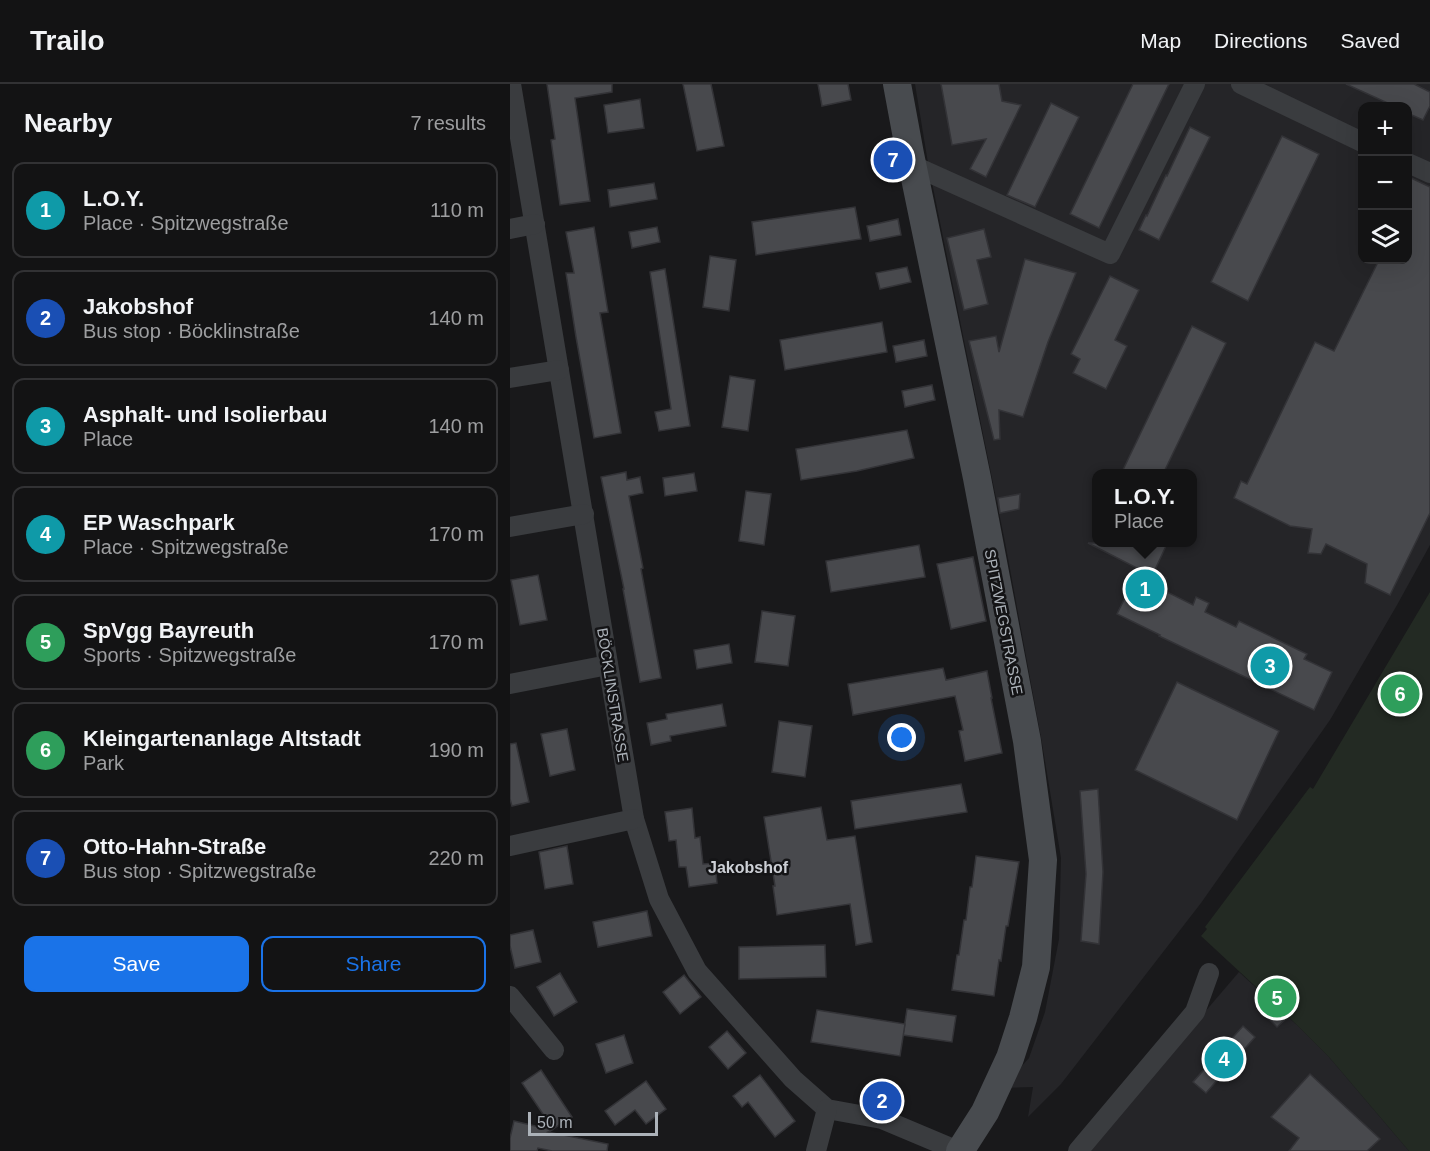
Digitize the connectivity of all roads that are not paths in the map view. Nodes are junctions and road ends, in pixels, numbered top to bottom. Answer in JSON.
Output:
{"nodes":[{"id":1,"x":511,"y":84,"type":"edge"},
{"id":2,"x":897,"y":84,"type":"edge"},
{"id":3,"x":1195,"y":84,"type":"edge"},
{"id":4,"x":1240,"y":84,"type":"edge"},
{"id":5,"x":1358,"y":140,"type":"edge"},
{"id":6,"x":912,"y":165,"type":"junction"},
{"id":7,"x":1412,"y":165,"type":"edge"},
{"id":8,"x":1430,"y":173,"type":"edge"},
{"id":9,"x":535,"y":224,"type":"junction"},
{"id":10,"x":510,"y":229,"type":"edge"},
{"id":11,"x":559,"y":370,"type":"junction"},
{"id":12,"x":510,"y":378,"type":"edge"},
{"id":13,"x":584,"y":514,"type":"junction"},
{"id":14,"x":510,"y":527,"type":"edge"},
{"id":15,"x":608,"y":665,"type":"junction"},
{"id":16,"x":510,"y":684,"type":"edge"},
{"id":17,"x":634,"y":819,"type":"junction"},
{"id":18,"x":510,"y":846,"type":"edge"},
{"id":19,"x":1209,"y":972,"type":"dead end"},
{"id":20,"x":510,"y":996,"type":"edge"},
{"id":21,"x":554,"y":1050,"type":"dead end"},
{"id":22,"x":827,"y":1109,"type":"junction"},
{"id":23,"x":816,"y":1151,"type":"edge"},
{"id":24,"x":959,"y":1151,"type":"edge"},
{"id":25,"x":1078,"y":1151,"type":"edge"}],
"edges":[{"from":1,"to":9,"type":"street","name":"BÖCKLINSTRASSE"},
{"from":2,"to":6,"type":"street","name":"SPITZWEGSTRASSE"},
{"from":3,"to":6,"type":"street"},
{"from":4,"to":5,"type":"street"},
{"from":6,"to":24,"type":"street","name":"SPITZWEGSTRASSE"},
{"from":7,"to":8,"type":"street"},
{"from":9,"to":10,"type":"street"},
{"from":9,"to":11,"type":"street","name":"BÖCKLINSTRASSE"},
{"from":11,"to":12,"type":"street"},
{"from":11,"to":13,"type":"street","name":"BÖCKLINSTRASSE"},
{"from":13,"to":14,"type":"street"},
{"from":13,"to":15,"type":"street","name":"BÖCKLINSTRASSE"},
{"from":15,"to":16,"type":"street"},
{"from":15,"to":17,"type":"street","name":"BÖCKLINSTRASSE"},
{"from":17,"to":18,"type":"street"},
{"from":17,"to":22,"type":"street","name":"BÖCKLINSTRASSE"},
{"from":19,"to":25,"type":"street"},
{"from":20,"to":21,"type":"street"},
{"from":22,"to":23,"type":"street"},
{"from":22,"to":24,"type":"street"}]}
